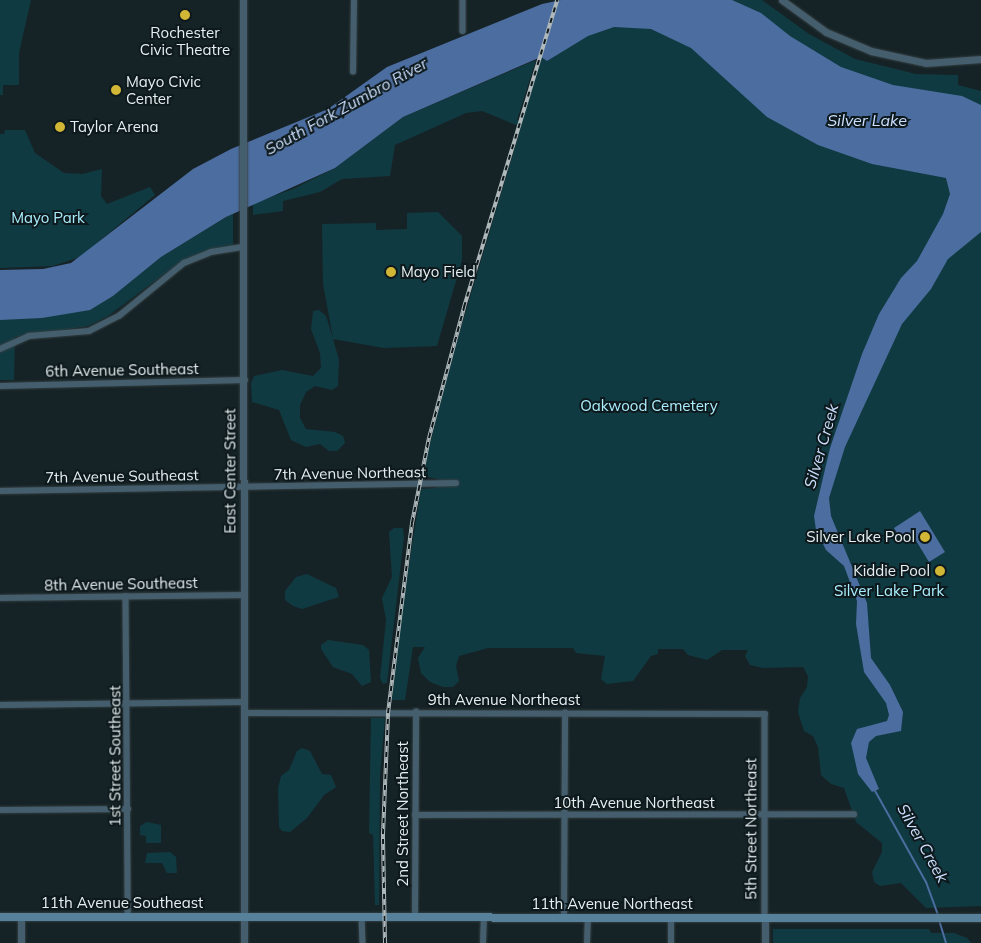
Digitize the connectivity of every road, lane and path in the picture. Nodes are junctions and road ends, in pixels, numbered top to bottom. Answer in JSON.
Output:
{"nodes":[{"id":1,"x":243,"y":0,"type":"edge"},
{"id":2,"x":354,"y":0,"type":"edge"},
{"id":3,"x":463,"y":0,"type":"edge"},
{"id":4,"x":782,"y":0,"type":"edge"},
{"id":5,"x":463,"y":31,"type":"dead end"},
{"id":6,"x":981,"y":59,"type":"edge"},
{"id":7,"x":353,"y":72,"type":"dead end"},
{"id":8,"x":244,"y":247,"type":"junction"},
{"id":9,"x":0,"y":349,"type":"edge"},
{"id":10,"x":244,"y":380,"type":"junction"},
{"id":11,"x":0,"y":386,"type":"edge"},
{"id":12,"x":456,"y":484,"type":"dead end"},
{"id":13,"x":244,"y":488,"type":"junction"},
{"id":14,"x":0,"y":491,"type":"edge"},
{"id":15,"x":243,"y":595,"type":"junction"},
{"id":16,"x":126,"y":596,"type":"junction"},
{"id":17,"x":0,"y":598,"type":"edge"},
{"id":18,"x":244,"y":702,"type":"junction"},
{"id":19,"x":127,"y":703,"type":"junction"},
{"id":20,"x":0,"y":704,"type":"edge"},
{"id":21,"x":416,"y":712,"type":"junction"},
{"id":22,"x":244,"y":713,"type":"junction"},
{"id":23,"x":565,"y":713,"type":"junction"},
{"id":24,"x":764,"y":714,"type":"joint"},
{"id":25,"x":128,"y":809,"type":"junction"},
{"id":26,"x":0,"y":810,"type":"edge"},
{"id":27,"x":765,"y":814,"type":"junction"},
{"id":28,"x":854,"y":814,"type":"dead end"},
{"id":29,"x":415,"y":815,"type":"junction"},
{"id":30,"x":564,"y":816,"type":"junction"},
{"id":31,"x":244,"y":916,"type":"junction"},
{"id":32,"x":362,"y":916,"type":"junction"},
{"id":33,"x":0,"y":917,"type":"edge"},
{"id":34,"x":21,"y":917,"type":"junction"},
{"id":35,"x":128,"y":917,"type":"junction"},
{"id":36,"x":415,"y":917,"type":"junction"},
{"id":37,"x":764,"y":917,"type":"junction"},
{"id":38,"x":484,"y":918,"type":"junction"},
{"id":39,"x":564,"y":918,"type":"junction"},
{"id":40,"x":588,"y":918,"type":"junction"},
{"id":41,"x":671,"y":918,"type":"junction"},
{"id":42,"x":981,"y":918,"type":"edge"},
{"id":43,"x":22,"y":943,"type":"edge"},
{"id":44,"x":244,"y":943,"type":"edge"},
{"id":45,"x":363,"y":943,"type":"edge"},
{"id":46,"x":484,"y":943,"type":"edge"},
{"id":47,"x":588,"y":943,"type":"edge"},
{"id":48,"x":671,"y":943,"type":"edge"},
{"id":49,"x":764,"y":943,"type":"edge"}],
"edges":[{"from":1,"to":8,"type":"street","name":"East Center Street"},
{"from":2,"to":7,"type":"street"},
{"from":3,"to":5,"type":"street"},
{"from":4,"to":6,"type":"street"},
{"from":8,"to":9,"type":"street"},
{"from":8,"to":10,"type":"street","name":"East Center Street"},
{"from":10,"to":11,"type":"street","name":"6th Avenue Southeast"},
{"from":10,"to":13,"type":"street","name":"East Center Street"},
{"from":12,"to":13,"type":"street","name":"7th Avenue Northeast"},
{"from":13,"to":14,"type":"street","name":"7th Avenue Southeast"},
{"from":13,"to":15,"type":"street","name":"East Center Street"},
{"from":15,"to":16,"type":"street","name":"8th Avenue Southeast"},
{"from":15,"to":18,"type":"street","name":"East Center Street"},
{"from":16,"to":17,"type":"street","name":"8th Avenue Southeast"},
{"from":16,"to":19,"type":"street","name":"1st Street Southeast"},
{"from":18,"to":19,"type":"street"},
{"from":18,"to":22,"type":"street","name":"East Center Street"},
{"from":19,"to":20,"type":"street"},
{"from":19,"to":25,"type":"street","name":"1st Street Southeast"},
{"from":21,"to":22,"type":"street","name":"9th Avenue Northeast"},
{"from":21,"to":23,"type":"street","name":"9th Avenue Northeast"},
{"from":21,"to":29,"type":"street","name":"2nd Street Northeast"},
{"from":22,"to":31,"type":"street","name":"East Center Street"},
{"from":23,"to":24,"type":"street","name":"9th Avenue Northeast"},
{"from":23,"to":30,"type":"street"},
{"from":24,"to":27,"type":"street","name":"5th Street Northeast"},
{"from":25,"to":26,"type":"street"},
{"from":25,"to":35,"type":"street","name":"1st Street Southeast"},
{"from":27,"to":28,"type":"street","name":"10th Avenue Northeast"},
{"from":27,"to":30,"type":"street","name":"10th Avenue Northeast"},
{"from":27,"to":37,"type":"street","name":"5th Street Northeast"},
{"from":29,"to":30,"type":"street","name":"10th Avenue Northeast"},
{"from":29,"to":36,"type":"street","name":"2nd Street Northeast"},
{"from":30,"to":39,"type":"street"},
{"from":31,"to":32,"type":"main road","name":"11th Avenue Northeast"},
{"from":31,"to":35,"type":"main road","name":"11th Avenue Southeast"},
{"from":31,"to":44,"type":"street","name":"East Center Street"},
{"from":32,"to":36,"type":"main road","name":"11th Avenue Northeast"},
{"from":32,"to":45,"type":"street"},
{"from":33,"to":34,"type":"main road","name":"11th Avenue Southeast"},
{"from":34,"to":35,"type":"main road","name":"11th Avenue Southeast"},
{"from":34,"to":43,"type":"street"},
{"from":36,"to":38,"type":"main road","name":"11th Avenue Northeast"},
{"from":37,"to":41,"type":"main road","name":"11th Avenue Northeast"},
{"from":37,"to":42,"type":"main road","name":"11th Avenue Northeast"},
{"from":37,"to":49,"type":"street","name":"5th Street Northeast"},
{"from":38,"to":39,"type":"main road","name":"11th Avenue Northeast"},
{"from":38,"to":46,"type":"street"},
{"from":39,"to":40,"type":"main road","name":"11th Avenue Northeast"},
{"from":40,"to":41,"type":"main road","name":"11th Avenue Northeast"},
{"from":40,"to":47,"type":"street"},
{"from":41,"to":48,"type":"street"}]}
